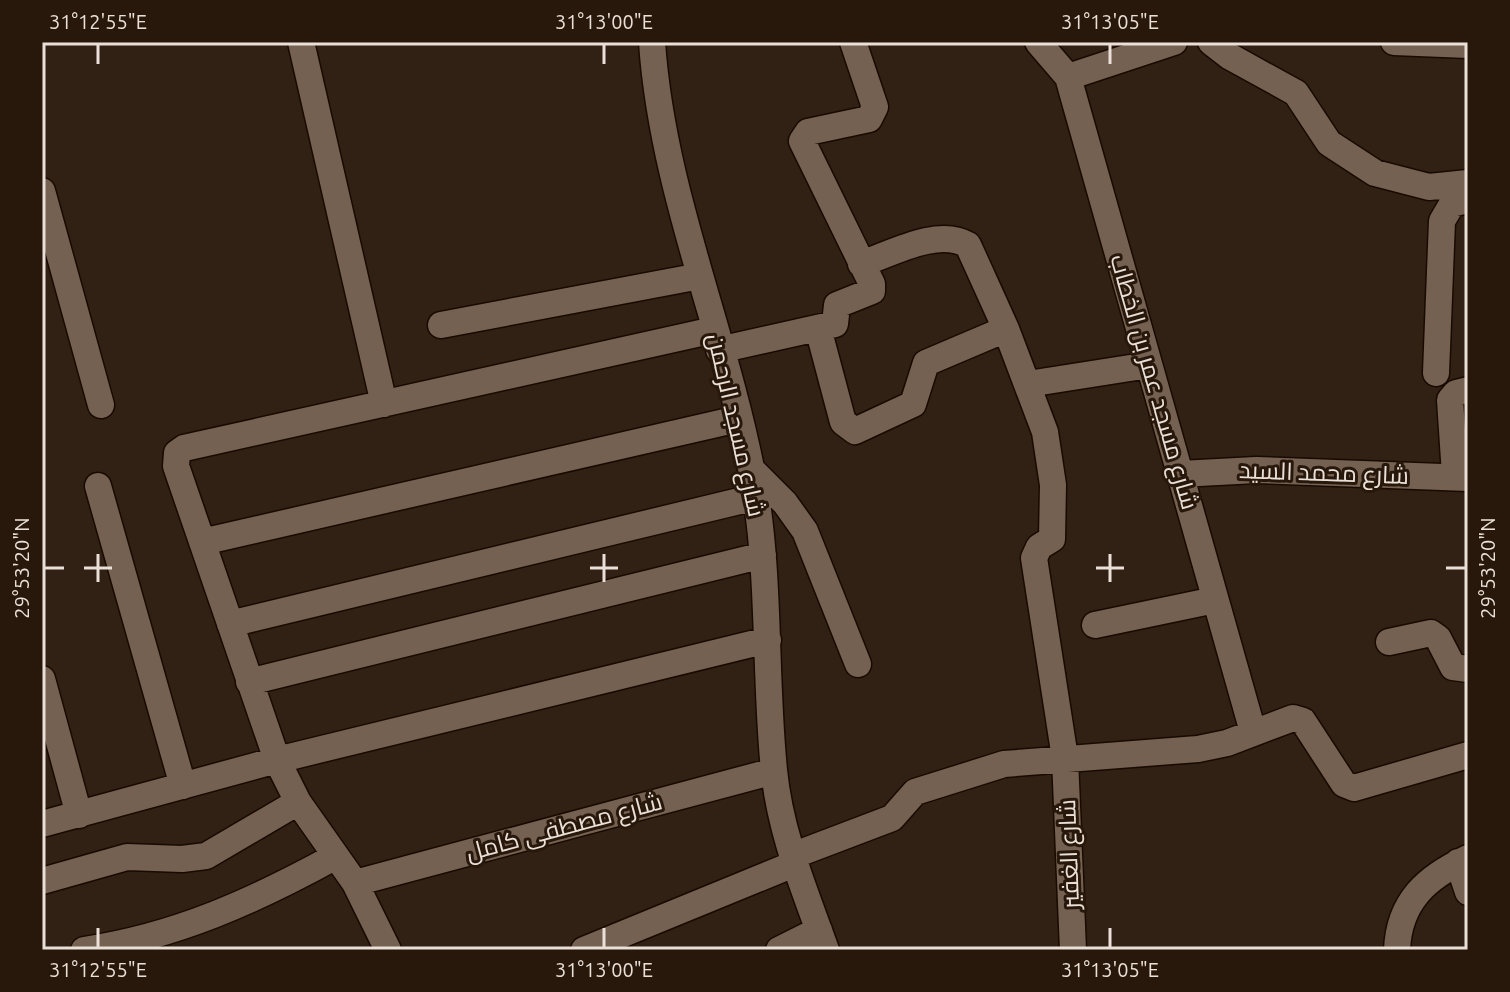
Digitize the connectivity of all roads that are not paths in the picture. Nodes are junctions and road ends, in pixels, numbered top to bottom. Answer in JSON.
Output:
{"nodes":[{"id":1,"x":301,"y":42,"type":"edge"},
{"id":2,"x":652,"y":42,"type":"edge"},
{"id":3,"x":853,"y":42,"type":"edge"},
{"id":4,"x":1038,"y":42,"type":"edge"},
{"id":5,"x":1174,"y":42,"type":"edge"},
{"id":6,"x":1211,"y":42,"type":"edge"},
{"id":7,"x":1394,"y":42,"type":"edge"},
{"id":8,"x":1468,"y":45,"type":"edge"},
{"id":9,"x":1068,"y":77,"type":"junction"},
{"id":10,"x":1468,"y":183,"type":"edge"},
{"id":11,"x":42,"y":191,"type":"edge"},
{"id":12,"x":1468,"y":200,"type":"edge"},
{"id":13,"x":861,"y":264,"type":"junction"},
{"id":14,"x":700,"y":276,"type":"junction"},
{"id":15,"x":441,"y":325,"type":"dead end"},
{"id":16,"x":818,"y":328,"type":"junction"},
{"id":17,"x":1006,"y":329,"type":"junction"},
{"id":18,"x":717,"y":340,"type":"junction"},
{"id":19,"x":1149,"y":365,"type":"junction"},
{"id":20,"x":1436,"y":373,"type":"dead end"},
{"id":21,"x":1028,"y":384,"type":"junction"},
{"id":22,"x":1468,"y":390,"type":"edge"},
{"id":23,"x":384,"y":404,"type":"junction"},
{"id":24,"x":101,"y":405,"type":"dead end"},
{"id":25,"x":738,"y":419,"type":"junction"},
{"id":26,"x":751,"y":469,"type":"junction"},
{"id":27,"x":1180,"y":474,"type":"junction"},
{"id":28,"x":1461,"y":476,"type":"edge"},
{"id":29,"x":98,"y":486,"type":"dead end"},
{"id":30,"x":756,"y":497,"type":"junction"},
{"id":31,"x":202,"y":542,"type":"junction"},
{"id":32,"x":763,"y":555,"type":"junction"},
{"id":33,"x":1215,"y":600,"type":"junction"},
{"id":34,"x":230,"y":624,"type":"junction"},
{"id":35,"x":1095,"y":625,"type":"dead end"},
{"id":36,"x":768,"y":640,"type":"junction"},
{"id":37,"x":1389,"y":642,"type":"dead end"},
{"id":38,"x":858,"y":664,"type":"dead end"},
{"id":39,"x":1468,"y":669,"type":"edge"},
{"id":40,"x":42,"y":679,"type":"edge"},
{"id":41,"x":249,"y":682,"type":"junction"},
{"id":42,"x":1253,"y":732,"type":"junction"},
{"id":43,"x":1468,"y":755,"type":"edge"},
{"id":44,"x":1065,"y":758,"type":"junction"},
{"id":45,"x":277,"y":760,"type":"junction"},
{"id":46,"x":774,"y":771,"type":"junction"},
{"id":47,"x":183,"y":786,"type":"junction"},
{"id":48,"x":298,"y":802,"type":"junction"},
{"id":49,"x":79,"y":815,"type":"junction"},
{"id":50,"x":42,"y":824,"type":"edge"},
{"id":51,"x":336,"y":856,"type":"junction"},
{"id":52,"x":793,"y":860,"type":"junction"},
{"id":53,"x":1463,"y":860,"type":"edge"},
{"id":54,"x":42,"y":881,"type":"edge"},
{"id":55,"x":355,"y":883,"type":"junction"},
{"id":56,"x":1468,"y":892,"type":"edge"},
{"id":57,"x":822,"y":940,"type":"edge"},
{"id":58,"x":1393,"y":949,"type":"edge"},
{"id":59,"x":84,"y":950,"type":"edge"},
{"id":60,"x":388,"y":950,"type":"edge"},
{"id":61,"x":584,"y":950,"type":"edge"},
{"id":62,"x":779,"y":950,"type":"edge"},
{"id":63,"x":1073,"y":950,"type":"edge"}],
"edges":[{"from":1,"to":23,"type":"street"},
{"from":2,"to":14,"type":"street","name":"شارع مسجد الرحمن"},
{"from":3,"to":13,"type":"street"},
{"from":4,"to":9,"type":"street","name":"شارع مسجد عمر بن الخطاب"},
{"from":5,"to":9,"type":"street"},
{"from":6,"to":10,"type":"street"},
{"from":7,"to":8,"type":"street"},
{"from":9,"to":19,"type":"street","name":"شارع مسجد عمر بن الخطاب"},
{"from":11,"to":24,"type":"street"},
{"from":12,"to":20,"type":"street"},
{"from":13,"to":16,"type":"street"},
{"from":13,"to":17,"type":"street"},
{"from":14,"to":15,"type":"street"},
{"from":14,"to":18,"type":"street","name":"شارع مسجد الرحمن"},
{"from":16,"to":17,"type":"street"},
{"from":16,"to":18,"type":"street"},
{"from":17,"to":21,"type":"street"},
{"from":18,"to":23,"type":"street"},
{"from":18,"to":25,"type":"street","name":"شارع مسجد الرحمن"},
{"from":19,"to":21,"type":"street"},
{"from":19,"to":27,"type":"street","name":"شارع مسجد عمر بن الخطاب"},
{"from":21,"to":44,"type":"street","name":"شارع الغفير"},
{"from":22,"to":28,"type":"street"},
{"from":23,"to":31,"type":"street"},
{"from":25,"to":26,"type":"street","name":"شارع مسجد الرحمن"},
{"from":25,"to":31,"type":"street"},
{"from":26,"to":30,"type":"street","name":"شارع مسجد الرحمن"},
{"from":26,"to":38,"type":"street"},
{"from":27,"to":28,"type":"street","name":"شارع محمد السيد"},
{"from":27,"to":33,"type":"street","name":"شارع مسجد عمر بن الخطاب"},
{"from":29,"to":47,"type":"street"},
{"from":30,"to":32,"type":"street","name":"شارع مسجد الرحمن"},
{"from":30,"to":34,"type":"street"},
{"from":31,"to":34,"type":"street"},
{"from":32,"to":36,"type":"street","name":"شارع مسجد الرحمن"},
{"from":32,"to":41,"type":"street"},
{"from":33,"to":35,"type":"street"},
{"from":33,"to":42,"type":"street","name":"شارع مسجد عمر بن الخطاب"},
{"from":34,"to":41,"type":"street"},
{"from":36,"to":45,"type":"street"},
{"from":36,"to":46,"type":"street","name":"شارع مسجد الرحمن"},
{"from":37,"to":39,"type":"street"},
{"from":40,"to":49,"type":"street"},
{"from":41,"to":45,"type":"street"},
{"from":42,"to":43,"type":"street"},
{"from":42,"to":44,"type":"street"},
{"from":44,"to":52,"type":"street"},
{"from":44,"to":63,"type":"street","name":"شارع الغفير"},
{"from":45,"to":47,"type":"street"},
{"from":45,"to":48,"type":"street"},
{"from":46,"to":52,"type":"street","name":"شارع مسجد الرحمن"},
{"from":46,"to":55,"type":"street","name":"شارع مصطفى كامل"},
{"from":47,"to":49,"type":"street"},
{"from":48,"to":51,"type":"street"},
{"from":48,"to":54,"type":"street"},
{"from":49,"to":50,"type":"street"},
{"from":51,"to":55,"type":"street"},
{"from":51,"to":59,"type":"street"},
{"from":52,"to":57,"type":"street","name":"شارع مسجد الرحمن"},
{"from":52,"to":61,"type":"street"},
{"from":53,"to":56,"type":"street"},
{"from":53,"to":58,"type":"street"},
{"from":55,"to":60,"type":"street"},
{"from":57,"to":62,"type":"street"}]}
